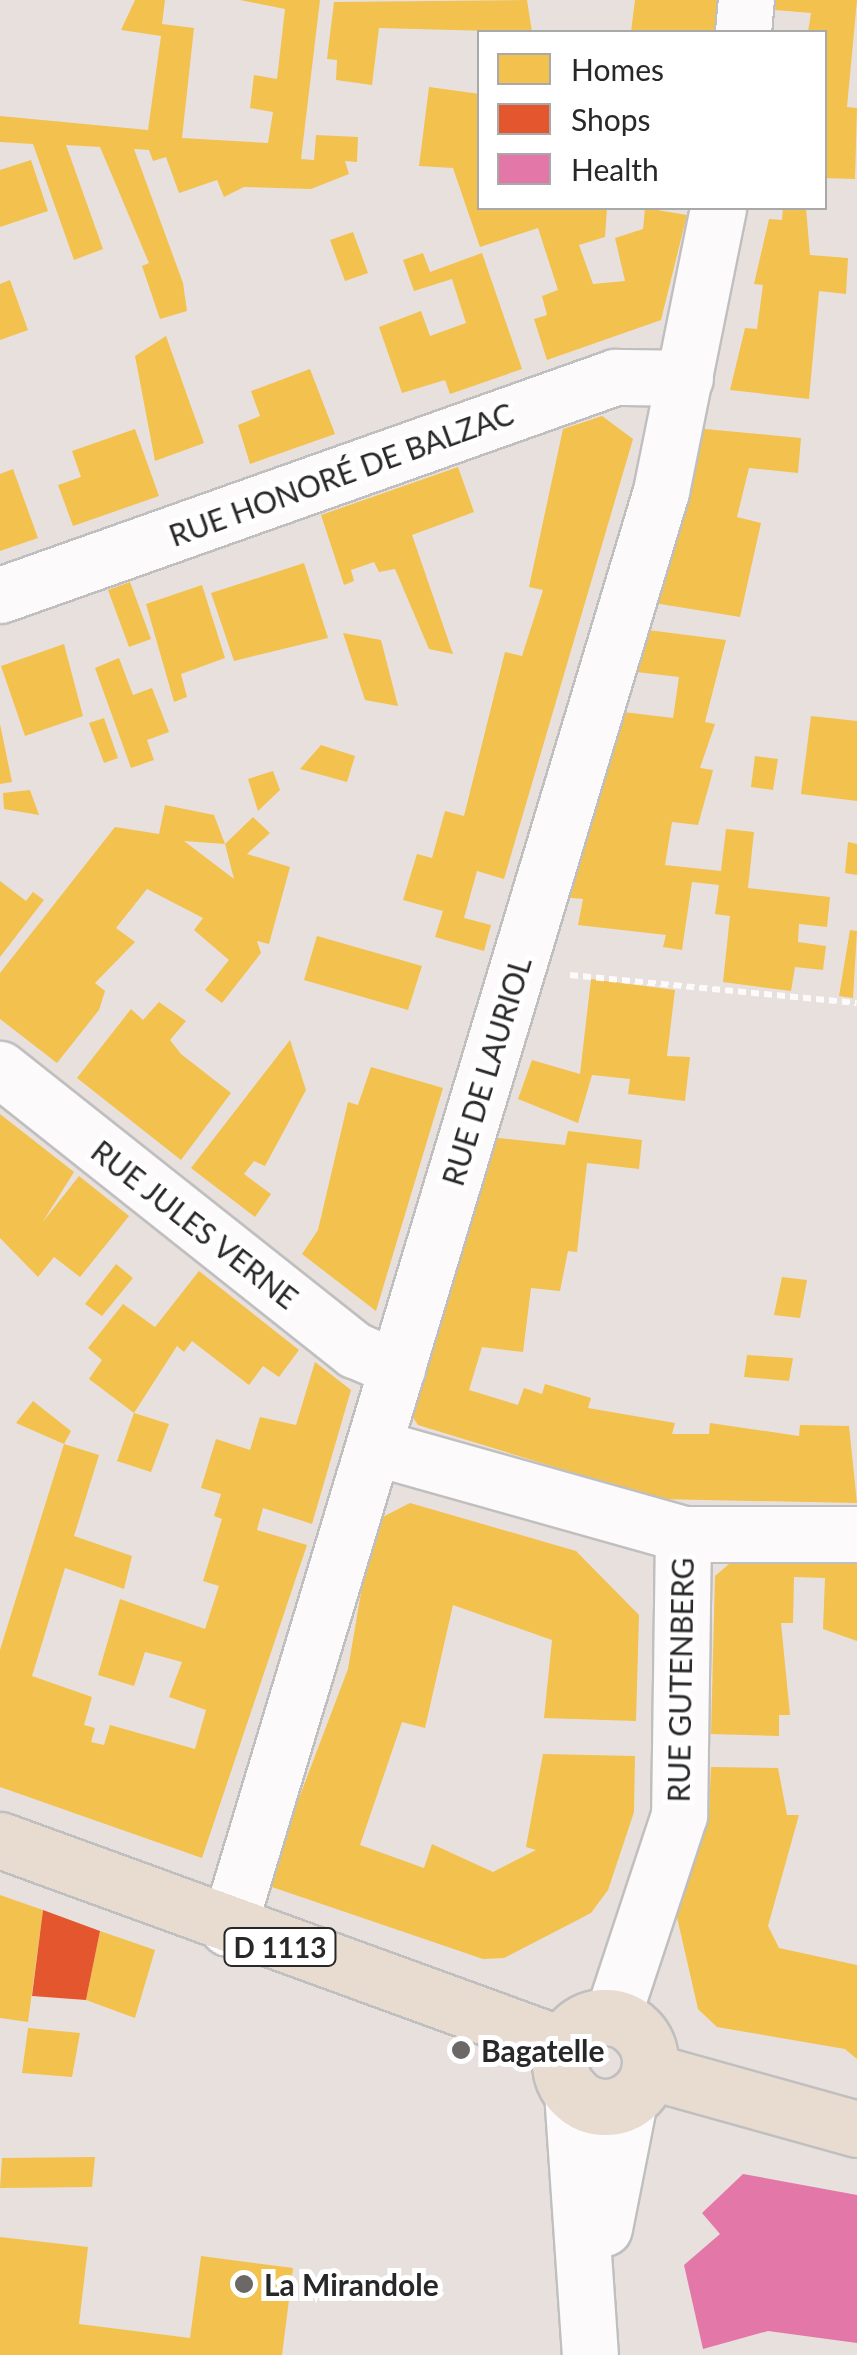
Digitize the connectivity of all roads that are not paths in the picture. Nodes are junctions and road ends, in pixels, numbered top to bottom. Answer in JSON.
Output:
{"nodes":[{"id":1,"x":746,"y":0,"type":"edge"},
{"id":2,"x":742,"y":30,"type":"edge"},
{"id":3,"x":718,"y":210,"type":"edge"},
{"id":4,"x":685,"y":378,"type":"junction"},
{"id":5,"x":0,"y":596,"type":"edge"},
{"id":6,"x":0,"y":1069,"type":"edge"},
{"id":7,"x":397,"y":1368,"type":"junction"},
{"id":8,"x":374,"y":1447,"type":"junction"},
{"id":9,"x":683,"y":1534,"type":"junction"},
{"id":10,"x":857,"y":1534,"type":"edge"},
{"id":11,"x":0,"y":1840,"type":"edge"},
{"id":12,"x":228,"y":1928,"type":"junction"},
{"id":13,"x":612,"y":2018,"type":"junction"},
{"id":14,"x":567,"y":2069,"type":"junction"},
{"id":15,"x":639,"y":2086,"type":"junction"},
{"id":16,"x":857,"y":2129,"type":"edge"},
{"id":17,"x":590,"y":2355,"type":"edge"}],
"edges":[{"from":1,"to":2,"type":"street"},
{"from":3,"to":4,"type":"street","name":"RUE DE LAURIOL"},
{"from":4,"to":5,"type":"street","name":"RUE HONORÉ DE BALZAC"},
{"from":4,"to":7,"type":"street","name":"RUE DE LAURIOL"},
{"from":6,"to":7,"type":"street","name":"RUE JULES VERNE"},
{"from":7,"to":8,"type":"street","name":"RUE DE LAURIOL"},
{"from":8,"to":9,"type":"street","name":"RUE GUTENBERG"},
{"from":8,"to":12,"type":"street","name":"RUE DE LAURIOL"},
{"from":9,"to":10,"type":"street"},
{"from":9,"to":13,"type":"street","name":"RUE GUTENBERG"},
{"from":11,"to":12,"type":"main road","number":"D 1113"},
{"from":12,"to":14,"type":"main road","number":"D 1113"},
{"from":13,"to":14,"type":"main road"},
{"from":13,"to":15,"type":"main road"},
{"from":14,"to":15,"type":"main road"},
{"from":14,"to":17,"type":"street"},
{"from":15,"to":16,"type":"main road"},
{"from":15,"to":17,"type":"street"}]}
